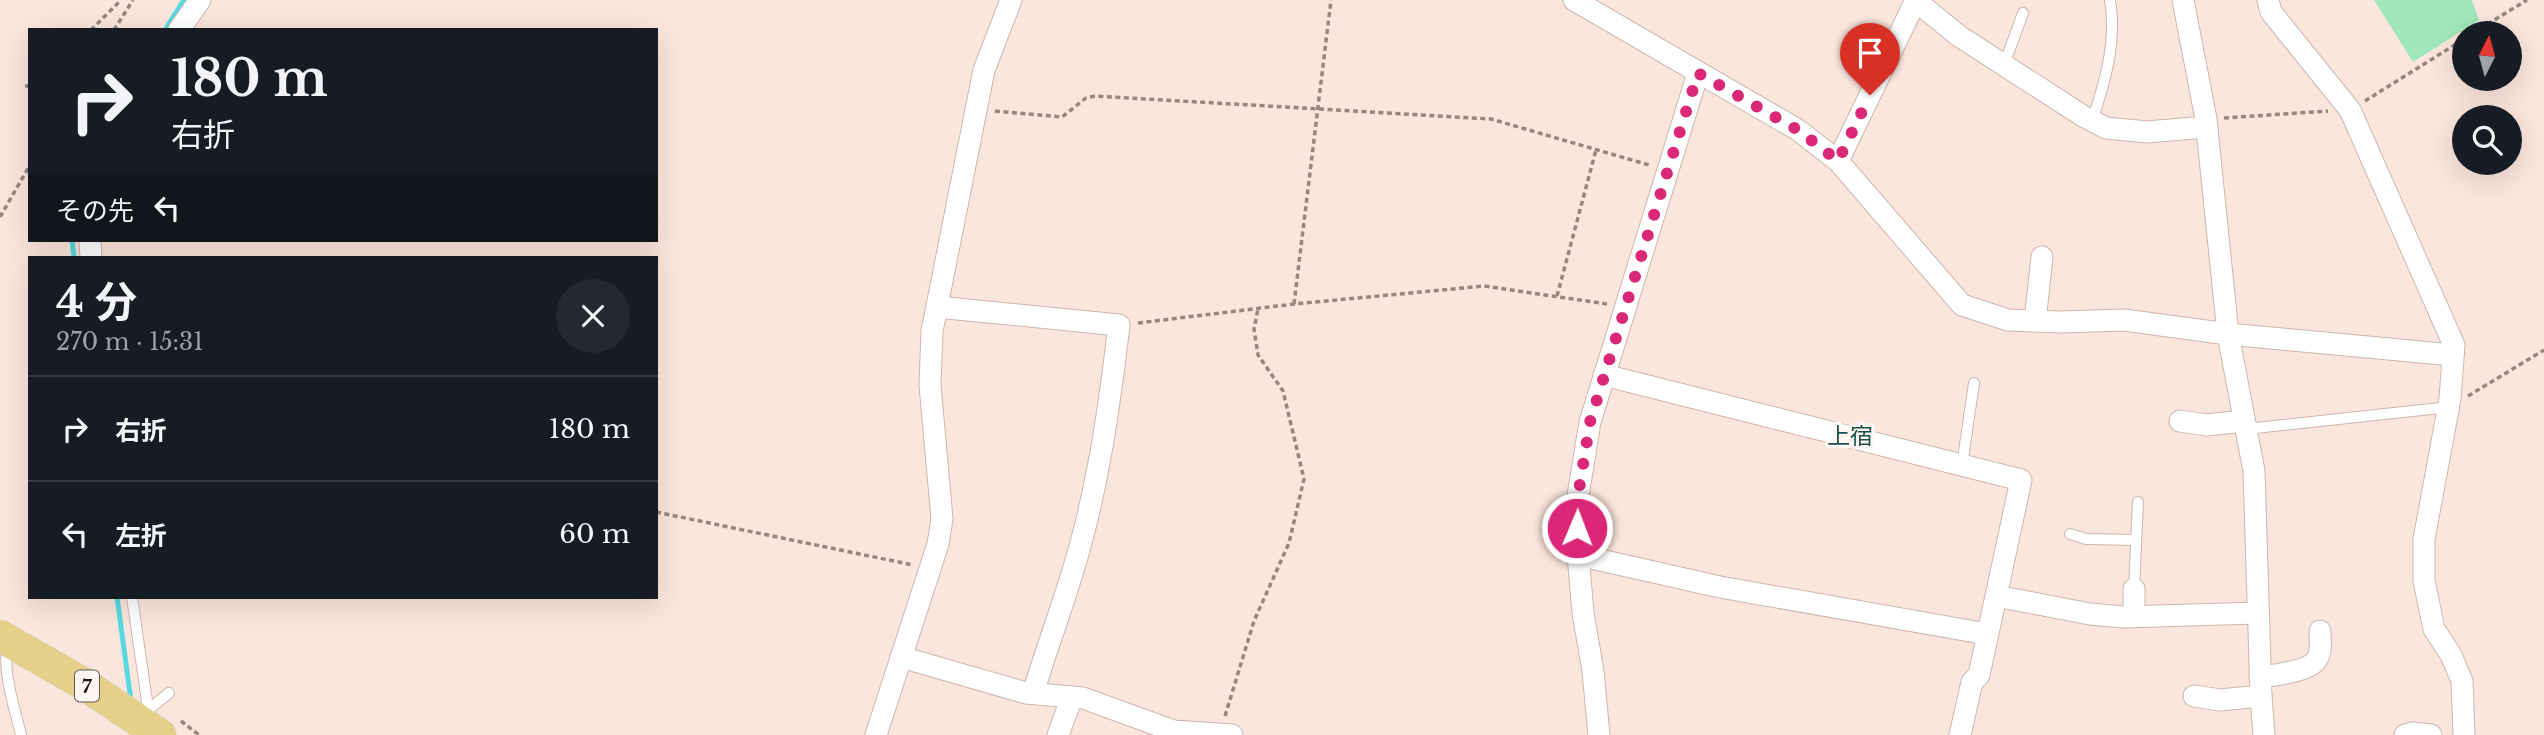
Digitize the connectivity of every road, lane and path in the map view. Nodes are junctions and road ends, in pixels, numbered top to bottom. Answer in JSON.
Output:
{"nodes":[{"id":1,"x":121,"y":0,"type":"edge"},
{"id":2,"x":132,"y":0,"type":"edge"},
{"id":3,"x":200,"y":0,"type":"edge"},
{"id":4,"x":1011,"y":0,"type":"edge"},
{"id":5,"x":1331,"y":0,"type":"edge"},
{"id":6,"x":1574,"y":0,"type":"edge"},
{"id":7,"x":1916,"y":0,"type":"edge"},
{"id":8,"x":2110,"y":0,"type":"edge"},
{"id":9,"x":2183,"y":0,"type":"edge"},
{"id":10,"x":2267,"y":0,"type":"edge"},
{"id":11,"x":2527,"y":0,"type":"edge"},
{"id":12,"x":2022,"y":13,"type":"dead end"},
{"id":13,"x":2493,"y":21,"type":"edge"},
{"id":14,"x":93,"y":28,"type":"edge"},
{"id":15,"x":115,"y":28,"type":"edge"},
{"id":16,"x":180,"y":28,"type":"edge"},
{"id":17,"x":2452,"y":46,"type":"edge"},
{"id":18,"x":2004,"y":65,"type":"junction"},
{"id":19,"x":1698,"y":73,"type":"junction"},
{"id":20,"x":976,"y":109,"type":"junction"},
{"id":21,"x":1318,"y":109,"type":"junction"},
{"id":22,"x":2350,"y":110,"type":"junction"},
{"id":23,"x":2092,"y":121,"type":"junction"},
{"id":24,"x":2206,"y":123,"type":"junction"},
{"id":25,"x":1596,"y":149,"type":"junction"},
{"id":26,"x":1838,"y":161,"type":"junction"},
{"id":27,"x":28,"y":168,"type":"edge"},
{"id":28,"x":1668,"y":170,"type":"junction"},
{"id":29,"x":0,"y":217,"type":"edge"},
{"id":30,"x":2042,"y":257,"type":"dead end"},
{"id":31,"x":1557,"y":296,"type":"junction"},
{"id":32,"x":1294,"y":304,"type":"junction"},
{"id":33,"x":937,"y":307,"type":"junction"},
{"id":34,"x":1626,"y":307,"type":"junction"},
{"id":35,"x":1258,"y":309,"type":"junction"},
{"id":36,"x":2035,"y":321,"type":"junction"},
{"id":37,"x":1119,"y":325,"type":"junction"},
{"id":38,"x":2228,"y":334,"type":"junction"},
{"id":39,"x":2544,"y":350,"type":"edge"},
{"id":40,"x":2453,"y":355,"type":"junction"},
{"id":41,"x":1605,"y":375,"type":"junction"},
{"id":42,"x":1974,"y":383,"type":"dead end"},
{"id":43,"x":2450,"y":403,"type":"junction"},
{"id":44,"x":2180,"y":421,"type":"dead end"},
{"id":45,"x":2245,"y":425,"type":"junction"},
{"id":46,"x":1962,"y":466,"type":"junction"},
{"id":47,"x":2137,"y":502,"type":"dead end"},
{"id":48,"x":658,"y":512,"type":"edge"},
{"id":49,"x":2070,"y":534,"type":"dead end"},
{"id":50,"x":2136,"y":540,"type":"junction"},
{"id":51,"x":1578,"y":555,"type":"junction"},
{"id":52,"x":932,"y":569,"type":"junction"},
{"id":53,"x":2134,"y":589,"type":"joint"},
{"id":54,"x":1996,"y":596,"type":"junction"},
{"id":55,"x":132,"y":599,"type":"edge"},
{"id":56,"x":2258,"y":612,"type":"junction"},
{"id":57,"x":2134,"y":616,"type":"junction"},
{"id":58,"x":2320,"y":631,"type":"dead end"},
{"id":59,"x":1987,"y":634,"type":"junction"},
{"id":60,"x":6,"y":639,"type":"edge"},
{"id":61,"x":901,"y":657,"type":"junction"},
{"id":62,"x":2260,"y":686,"type":"junction"},
{"id":63,"x":169,"y":693,"type":"dead end"},
{"id":64,"x":1033,"y":693,"type":"junction"},
{"id":65,"x":2194,"y":696,"type":"dead end"},
{"id":66,"x":1072,"y":697,"type":"junction"},
{"id":67,"x":152,"y":727,"type":"edge"},
{"id":68,"x":21,"y":735,"type":"edge"},
{"id":69,"x":876,"y":735,"type":"edge"},
{"id":70,"x":1058,"y":735,"type":"edge"},
{"id":71,"x":1226,"y":735,"type":"edge"},
{"id":72,"x":1599,"y":735,"type":"edge"},
{"id":73,"x":1960,"y":735,"type":"edge"},
{"id":74,"x":2264,"y":735,"type":"edge"},
{"id":75,"x":2405,"y":735,"type":"edge"},
{"id":76,"x":2431,"y":735,"type":"edge"},
{"id":77,"x":2464,"y":735,"type":"edge"}],
"edges":[{"from":1,"to":14,"type":"path"},
{"from":2,"to":15,"type":"path"},
{"from":3,"to":16,"type":"street"},
{"from":4,"to":20,"type":"street"},
{"from":5,"to":21,"type":"path"},
{"from":6,"to":19,"type":"street"},
{"from":7,"to":18,"type":"street"},
{"from":7,"to":26,"type":"street"},
{"from":8,"to":23,"type":"lane"},
{"from":9,"to":24,"type":"street"},
{"from":10,"to":22,"type":"street"},
{"from":11,"to":13,"type":"path"},
{"from":12,"to":18,"type":"lane"},
{"from":17,"to":22,"type":"path"},
{"from":18,"to":23,"type":"street"},
{"from":19,"to":26,"type":"street"},
{"from":19,"to":28,"type":"street"},
{"from":20,"to":21,"type":"path"},
{"from":20,"to":33,"type":"street"},
{"from":21,"to":25,"type":"path"},
{"from":21,"to":32,"type":"path"},
{"from":22,"to":24,"type":"path"},
{"from":22,"to":40,"type":"street"},
{"from":23,"to":24,"type":"street"},
{"from":24,"to":38,"type":"street"},
{"from":25,"to":28,"type":"path"},
{"from":25,"to":31,"type":"path"},
{"from":26,"to":36,"type":"street"},
{"from":27,"to":29,"type":"path"},
{"from":28,"to":34,"type":"street"},
{"from":30,"to":36,"type":"street"},
{"from":31,"to":32,"type":"path"},
{"from":31,"to":34,"type":"path"},
{"from":32,"to":35,"type":"path"},
{"from":33,"to":37,"type":"street"},
{"from":33,"to":52,"type":"street"},
{"from":34,"to":41,"type":"street"},
{"from":35,"to":37,"type":"path"},
{"from":35,"to":71,"type":"path"},
{"from":36,"to":38,"type":"street"},
{"from":37,"to":64,"type":"street"},
{"from":38,"to":40,"type":"street"},
{"from":38,"to":45,"type":"street"},
{"from":39,"to":43,"type":"path"},
{"from":40,"to":43,"type":"street"},
{"from":41,"to":46,"type":"street"},
{"from":41,"to":51,"type":"street"},
{"from":42,"to":46,"type":"lane"},
{"from":43,"to":45,"type":"lane"},
{"from":43,"to":77,"type":"street"},
{"from":44,"to":45,"type":"street"},
{"from":45,"to":56,"type":"street"},
{"from":46,"to":54,"type":"street"},
{"from":47,"to":50,"type":"lane"},
{"from":48,"to":52,"type":"path"},
{"from":49,"to":50,"type":"lane"},
{"from":50,"to":53,"type":"lane"},
{"from":51,"to":59,"type":"street"},
{"from":51,"to":72,"type":"street"},
{"from":52,"to":61,"type":"street"},
{"from":53,"to":57,"type":"street"},
{"from":54,"to":57,"type":"street"},
{"from":54,"to":59,"type":"street"},
{"from":55,"to":67,"type":"lane"},
{"from":56,"to":57,"type":"street"},
{"from":56,"to":62,"type":"street"},
{"from":58,"to":62,"type":"street"},
{"from":59,"to":73,"type":"street"},
{"from":60,"to":67,"type":"main road","number":"7"},
{"from":60,"to":68,"type":"lane"},
{"from":61,"to":64,"type":"street"},
{"from":61,"to":69,"type":"street"},
{"from":62,"to":65,"type":"street"},
{"from":62,"to":74,"type":"street"},
{"from":63,"to":67,"type":"lane"},
{"from":64,"to":66,"type":"street"},
{"from":66,"to":70,"type":"street"},
{"from":66,"to":71,"type":"street"},
{"from":75,"to":76,"type":"street"}]}
